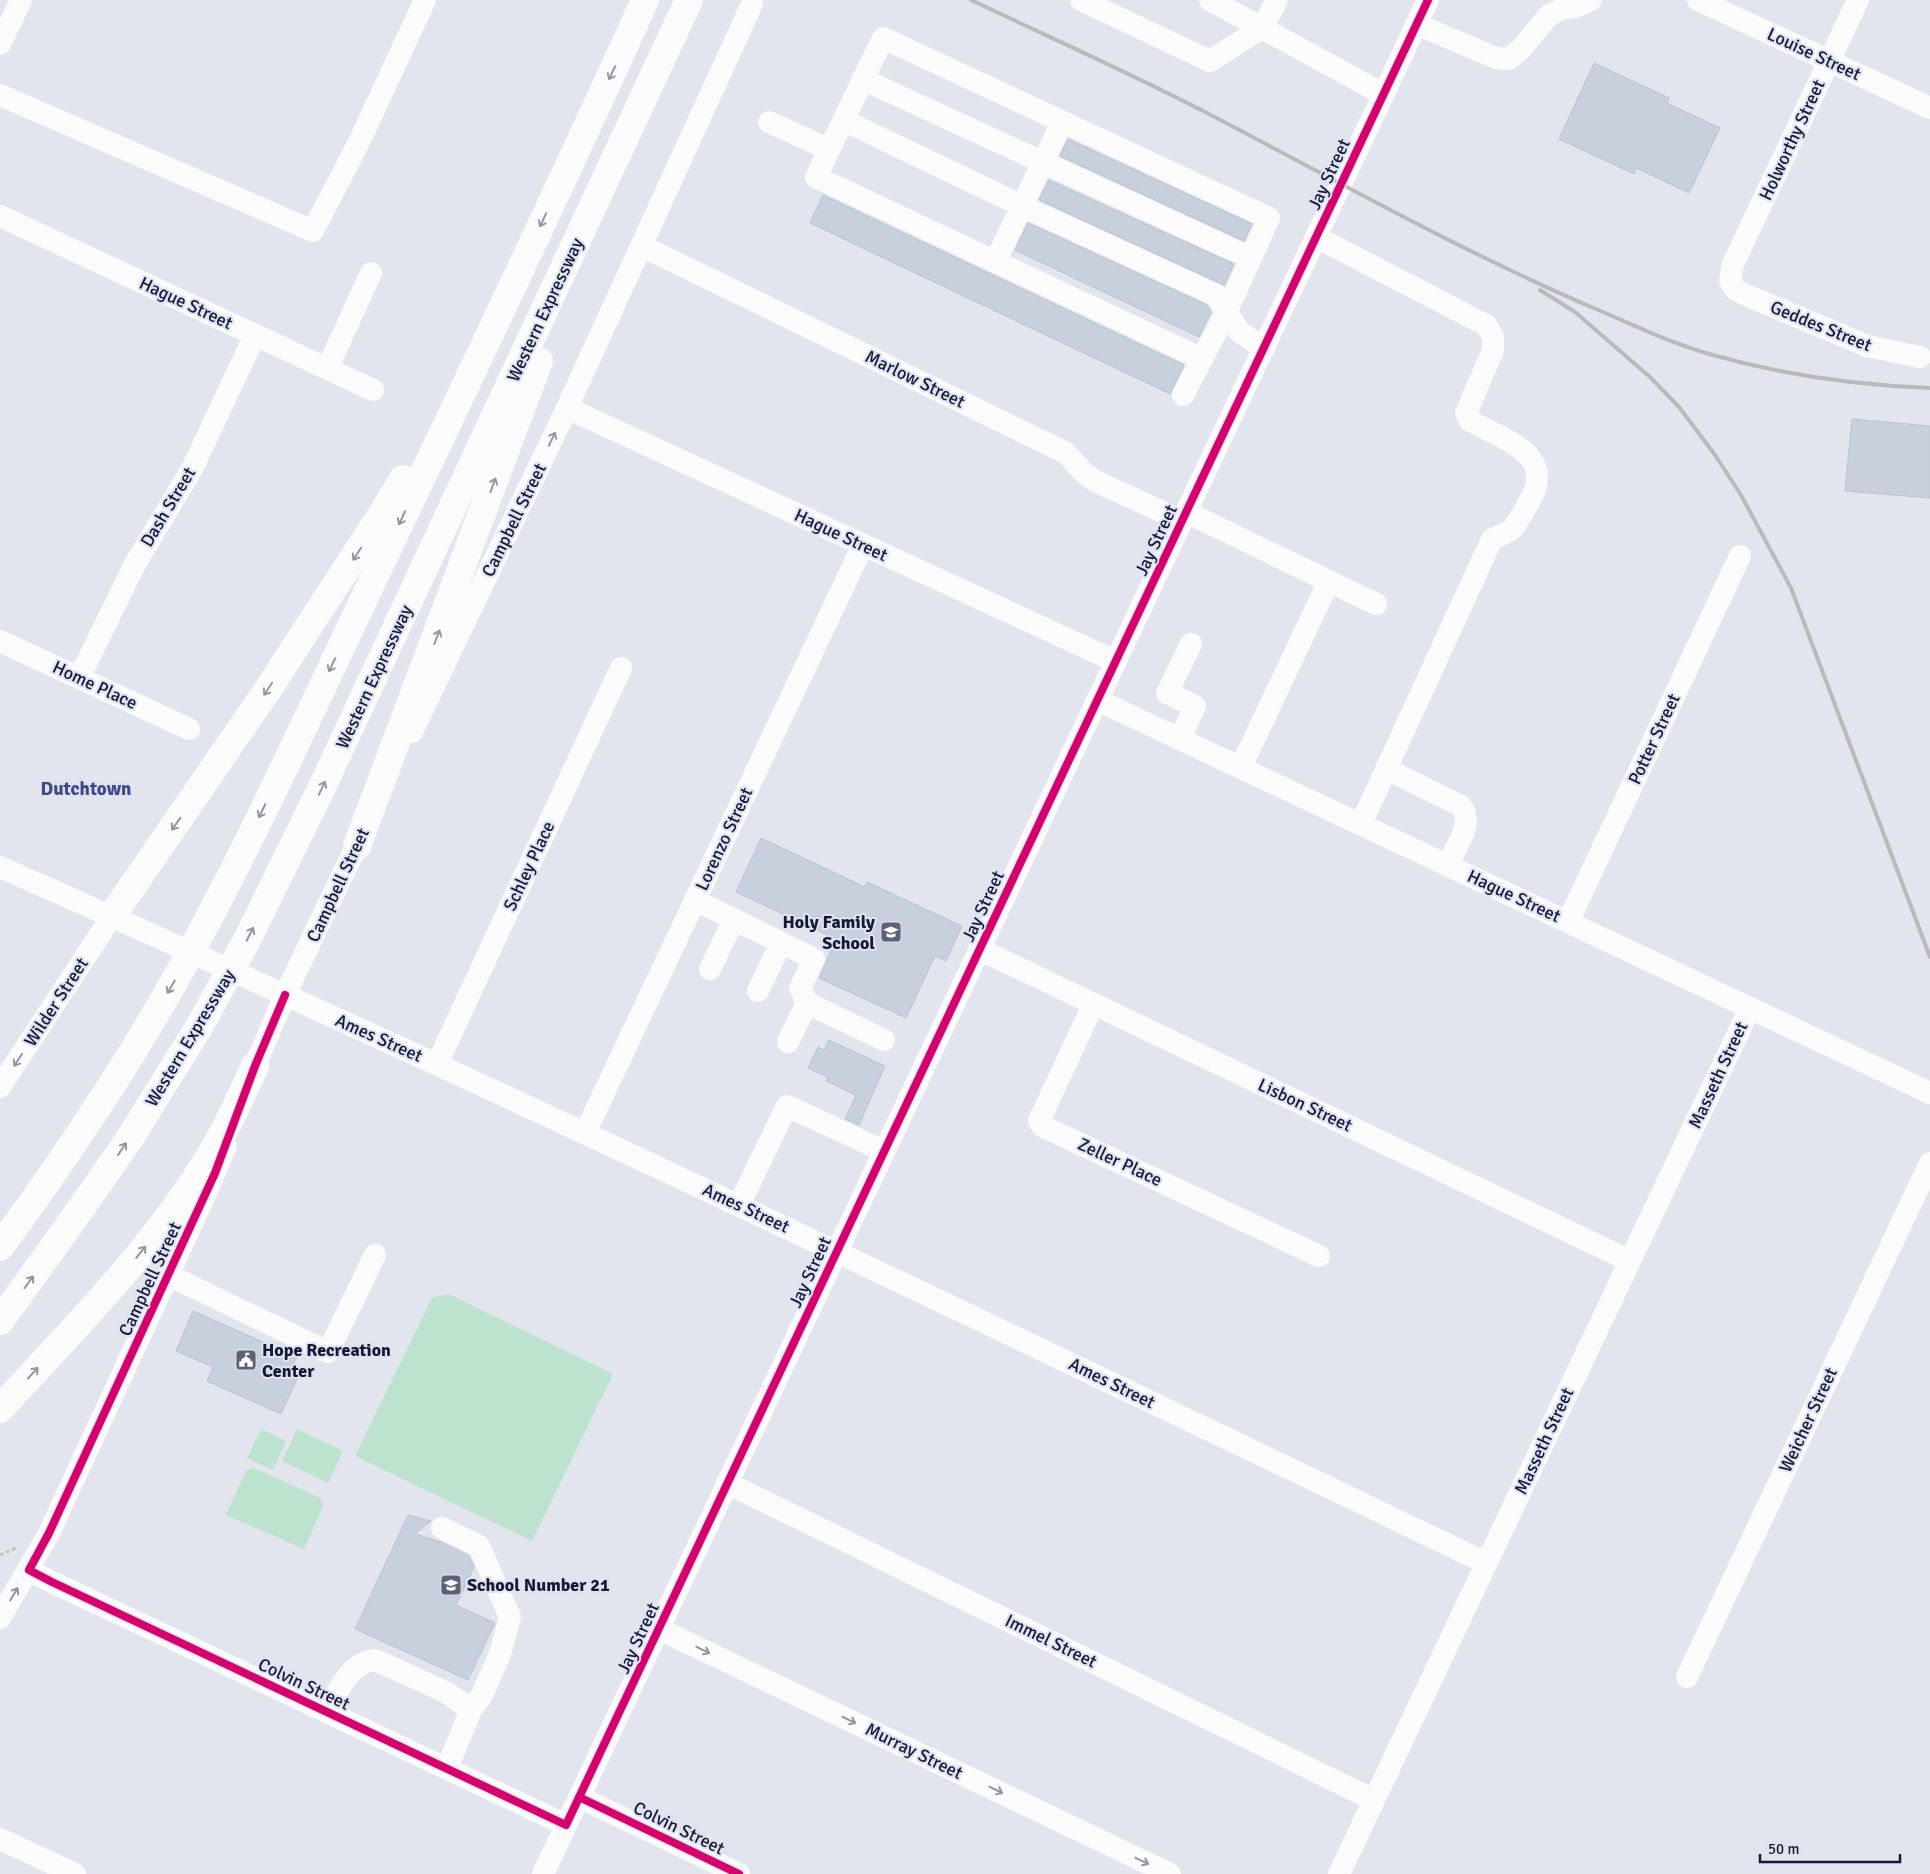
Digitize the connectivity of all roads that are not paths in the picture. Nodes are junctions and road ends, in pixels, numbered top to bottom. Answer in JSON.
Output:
{"nodes":[{"id":1,"x":425,"y":0,"type":"edge"},
{"id":2,"x":645,"y":0,"type":"edge"},
{"id":3,"x":1081,"y":0,"type":"edge"},
{"id":4,"x":1210,"y":0,"type":"edge"},
{"id":5,"x":1277,"y":0,"type":"edge"},
{"id":6,"x":1428,"y":0,"type":"edge"},
{"id":7,"x":1591,"y":0,"type":"edge"},
{"id":8,"x":1698,"y":0,"type":"edge"},
{"id":9,"x":1858,"y":0,"type":"edge"},
{"id":10,"x":752,"y":4,"type":"dead end"},
{"id":11,"x":12,"y":8,"type":"edge"},
{"id":12,"x":684,"y":10,"type":"edge"},
{"id":13,"x":1416,"y":24,"type":"junction"},
{"id":14,"x":1262,"y":28,"type":"junction"},
{"id":15,"x":0,"y":44,"type":"edge"},
{"id":16,"x":1829,"y":61,"type":"junction"},
{"id":17,"x":862,"y":79,"type":"junction"},
{"id":18,"x":1383,"y":94,"type":"junction"},
{"id":19,"x":0,"y":95,"type":"edge"},
{"id":20,"x":1930,"y":108,"type":"edge"},
{"id":21,"x":843,"y":120,"type":"junction"},
{"id":22,"x":769,"y":122,"type":"dead end"},
{"id":23,"x":1062,"y":122,"type":"junction"},
{"id":24,"x":623,"y":143,"type":"junction"},
{"id":25,"x":828,"y":149,"type":"junction"},
{"id":26,"x":1042,"y":162,"type":"junction"},
{"id":27,"x":1022,"y":206,"type":"junction"},
{"id":28,"x":0,"y":216,"type":"edge"},
{"id":29,"x":1316,"y":237,"type":"junction"},
{"id":30,"x":642,"y":246,"type":"junction"},
{"id":31,"x":1250,"y":258,"type":"junction"},
{"id":32,"x":995,"y":262,"type":"junction"},
{"id":33,"x":371,"y":273,"type":"dead end"},
{"id":34,"x":1730,"y":281,"type":"joint"},
{"id":35,"x":513,"y":284,"type":"junction"},
{"id":36,"x":1226,"y":313,"type":"junction"},
{"id":37,"x":255,"y":335,"type":"junction"},
{"id":38,"x":1264,"y":348,"type":"junction"},
{"id":39,"x":1920,"y":358,"type":"dead end"},
{"id":40,"x":1202,"y":359,"type":"junction"},
{"id":41,"x":327,"y":368,"type":"junction"},
{"id":42,"x":372,"y":390,"type":"dead end"},
{"id":43,"x":1184,"y":395,"type":"dead end"},
{"id":44,"x":567,"y":408,"type":"junction"},
{"id":45,"x":1184,"y":517,"type":"junction"},
{"id":46,"x":863,"y":545,"type":"junction"},
{"id":47,"x":1740,"y":556,"type":"dead end"},
{"id":48,"x":1329,"y":581,"type":"junction"},
{"id":49,"x":1376,"y":604,"type":"dead end"},
{"id":50,"x":0,"y":641,"type":"edge"},
{"id":51,"x":1191,"y":644,"type":"dead end"},
{"id":52,"x":1115,"y":661,"type":"junction"},
{"id":53,"x":621,"y":668,"type":"dead end"},
{"id":54,"x":80,"y":678,"type":"junction"},
{"id":55,"x":1098,"y":700,"type":"junction"},
{"id":56,"x":189,"y":729,"type":"dead end"},
{"id":57,"x":1180,"y":738,"type":"junction"},
{"id":58,"x":1241,"y":767,"type":"junction"},
{"id":59,"x":1386,"y":769,"type":"junction"},
{"id":60,"x":1360,"y":824,"type":"junction"},
{"id":61,"x":356,"y":846,"type":"junction"},
{"id":62,"x":1447,"y":865,"type":"junction"},
{"id":63,"x":0,"y":867,"type":"edge"},
{"id":64,"x":695,"y":900,"type":"junction"},
{"id":65,"x":112,"y":916,"type":"junction"},
{"id":66,"x":734,"y":919,"type":"junction"},
{"id":67,"x":1568,"y":922,"type":"junction"},
{"id":68,"x":781,"y":943,"type":"junction"},
{"id":69,"x":979,"y":949,"type":"junction"},
{"id":70,"x":710,"y":970,"type":"dead end"},
{"id":71,"x":758,"y":991,"type":"dead end"},
{"id":72,"x":278,"y":992,"type":"junction"},
{"id":73,"x":807,"y":1003,"type":"junction"},
{"id":74,"x":1093,"y":1005,"type":"junction"},
{"id":75,"x":1750,"y":1008,"type":"junction"},
{"id":76,"x":884,"y":1040,"type":"dead end"},
{"id":77,"x":788,"y":1042,"type":"dead end"},
{"id":78,"x":437,"y":1064,"type":"junction"},
{"id":79,"x":255,"y":1066,"type":"junction"},
{"id":80,"x":0,"y":1086,"type":"edge"},
{"id":81,"x":1930,"y":1093,"type":"edge"},
{"id":82,"x":585,"y":1133,"type":"junction"},
{"id":83,"x":884,"y":1151,"type":"junction"},
{"id":84,"x":1930,"y":1163,"type":"edge"},
{"id":85,"x":739,"y":1205,"type":"junction"},
{"id":86,"x":0,"y":1247,"type":"edge"},
{"id":87,"x":837,"y":1251,"type":"junction"},
{"id":88,"x":376,"y":1255,"type":"dead end"},
{"id":89,"x":1319,"y":1256,"type":"dead end"},
{"id":90,"x":1630,"y":1260,"type":"junction"},
{"id":91,"x":168,"y":1275,"type":"junction"},
{"id":92,"x":0,"y":1321,"type":"edge"},
{"id":93,"x":0,"y":1409,"type":"edge"},
{"id":94,"x":728,"y":1483,"type":"junction"},
{"id":95,"x":442,"y":1528,"type":"dead end"},
{"id":96,"x":1486,"y":1563,"type":"junction"},
{"id":97,"x":29,"y":1570,"type":"junction"},
{"id":98,"x":0,"y":1618,"type":"edge"},
{"id":99,"x":659,"y":1629,"type":"junction"},
{"id":100,"x":1687,"y":1677,"type":"dead end"},
{"id":101,"x":472,"y":1710,"type":"junction"},
{"id":102,"x":326,"y":1712,"type":"junction"},
{"id":103,"x":446,"y":1768,"type":"junction"},
{"id":104,"x":579,"y":1796,"type":"junction"},
{"id":105,"x":1374,"y":1800,"type":"junction"},
{"id":106,"x":566,"y":1825,"type":"junction"},
{"id":107,"x":0,"y":1838,"type":"edge"},
{"id":108,"x":75,"y":1874,"type":"edge"},
{"id":109,"x":543,"y":1874,"type":"edge"},
{"id":110,"x":738,"y":1874,"type":"edge"},
{"id":111,"x":1170,"y":1874,"type":"edge"},
{"id":112,"x":1339,"y":1874,"type":"edge"}],
"edges":[{"from":1,"to":19,"type":"street"},
{"from":2,"to":35,"type":"highway","one_way":true},
{"from":3,"to":14,"type":"street"},
{"from":4,"to":14,"type":"street"},
{"from":5,"to":14,"type":"street"},
{"from":6,"to":13,"type":"street","name":"Jay Street"},
{"from":7,"to":13,"type":"street"},
{"from":8,"to":16,"type":"street","name":"Louise Street"},
{"from":9,"to":16,"type":"street","name":"Holworthy Street"},
{"from":10,"to":30,"type":"street","name":"Campbell Street"},
{"from":11,"to":15,"type":"street"},
{"from":12,"to":24,"type":"highway","name":"Western Expressway"},
{"from":13,"to":18,"type":"street","name":"Jay Street"},
{"from":14,"to":18,"type":"street"},
{"from":16,"to":20,"type":"street","name":"Louise Street"},
{"from":16,"to":34,"type":"street","name":"Holworthy Street"},
{"from":17,"to":21,"type":"street"},
{"from":17,"to":23,"type":"street"},
{"from":17,"to":26,"type":"street"},
{"from":18,"to":29,"type":"street","name":"Jay Street"},
{"from":21,"to":25,"type":"street"},
{"from":21,"to":27,"type":"street"},
{"from":22,"to":25,"type":"street"},
{"from":23,"to":26,"type":"street"},
{"from":23,"to":31,"type":"street"},
{"from":61,"to":24,"type":"highway","one_way":true},
{"from":92,"to":24,"type":"highway","name":"Western Expressway","one_way":true},
{"from":25,"to":32,"type":"street"},
{"from":26,"to":27,"type":"street"},
{"from":26,"to":31,"type":"street"},
{"from":27,"to":32,"type":"street"},
{"from":27,"to":36,"type":"street"},
{"from":28,"to":37,"type":"street","name":"Hague Street"},
{"from":29,"to":38,"type":"street","name":"Jay Street"},
{"from":29,"to":59,"type":"street"},
{"from":30,"to":44,"type":"street","name":"Campbell Street"},
{"from":30,"to":45,"type":"street","name":"Marlow Street"},
{"from":31,"to":36,"type":"street"},
{"from":32,"to":40,"type":"street"},
{"from":33,"to":41,"type":"street"},
{"from":34,"to":39,"type":"street","name":"Geddes Street"},
{"from":35,"to":65,"type":"highway","one_way":true},
{"from":35,"to":86,"type":"highway","one_way":true},
{"from":36,"to":38,"type":"street"},
{"from":36,"to":40,"type":"street"},
{"from":37,"to":41,"type":"street","name":"Hague Street"},
{"from":37,"to":54,"type":"street","name":"Dash Street"},
{"from":38,"to":45,"type":"street","name":"Jay Street"},
{"from":40,"to":43,"type":"street"},
{"from":41,"to":42,"type":"street","name":"Hague Street"},
{"from":44,"to":46,"type":"street","name":"Hague Street"},
{"from":61,"to":44,"type":"street","name":"Campbell Street","one_way":true},
{"from":45,"to":48,"type":"street","name":"Marlow Street"},
{"from":45,"to":52,"type":"street","name":"Jay Street"},
{"from":46,"to":52,"type":"street","name":"Hague Street"},
{"from":46,"to":64,"type":"street","name":"Lorenzo Street"},
{"from":47,"to":67,"type":"street","name":"Potter Street"},
{"from":48,"to":49,"type":"street","name":"Marlow Street"},
{"from":48,"to":58,"type":"street"},
{"from":50,"to":54,"type":"street","name":"Home Place"},
{"from":51,"to":57,"type":"street"},
{"from":52,"to":55,"type":"street","name":"Jay Street"},
{"from":53,"to":78,"type":"street","name":"Schley Place"},
{"from":54,"to":56,"type":"street","name":"Home Place"},
{"from":55,"to":57,"type":"street","name":"Hague Street"},
{"from":55,"to":69,"type":"street","name":"Jay Street"},
{"from":57,"to":58,"type":"street","name":"Hague Street"},
{"from":58,"to":60,"type":"street","name":"Hague Street"},
{"from":59,"to":60,"type":"street"},
{"from":59,"to":62,"type":"street"},
{"from":60,"to":62,"type":"street","name":"Hague Street"},
{"from":61,"to":72,"type":"street","name":"Campbell Street"},
{"from":62,"to":67,"type":"street","name":"Hague Street"},
{"from":63,"to":65,"type":"street","name":"Ames Street"},
{"from":64,"to":66,"type":"street"},
{"from":64,"to":82,"type":"street","name":"Lorenzo Street"},
{"from":65,"to":72,"type":"street","name":"Ames Street"},
{"from":65,"to":80,"type":"street","name":"Wilder Street","one_way":true},
{"from":66,"to":68,"type":"street"},
{"from":66,"to":70,"type":"street"},
{"from":67,"to":75,"type":"street","name":"Hague Street"},
{"from":68,"to":71,"type":"street"},
{"from":68,"to":73,"type":"street"},
{"from":69,"to":74,"type":"street","name":"Lisbon Street"},
{"from":69,"to":83,"type":"street","name":"Jay Street"},
{"from":72,"to":78,"type":"street","name":"Ames Street"},
{"from":72,"to":79,"type":"street","name":"Campbell Street"},
{"from":73,"to":76,"type":"street"},
{"from":73,"to":77,"type":"street"},
{"from":74,"to":89,"type":"street","name":"Zeller Place"},
{"from":74,"to":90,"type":"street","name":"Lisbon Street"},
{"from":75,"to":81,"type":"street","name":"Hague Street"},
{"from":75,"to":90,"type":"street","name":"Masseth Street"},
{"from":78,"to":82,"type":"street","name":"Ames Street"},
{"from":79,"to":91,"type":"street","name":"Campbell Street"},
{"from":93,"to":79,"type":"highway","one_way":true},
{"from":82,"to":85,"type":"street","name":"Ames Street"},
{"from":83,"to":85,"type":"street"},
{"from":83,"to":87,"type":"street","name":"Jay Street"},
{"from":84,"to":100,"type":"street","name":"Weicher Street"},
{"from":85,"to":87,"type":"street","name":"Ames Street"},
{"from":87,"to":94,"type":"street","name":"Jay Street"},
{"from":87,"to":96,"type":"street","name":"Ames Street"},
{"from":88,"to":91,"type":"street"},
{"from":90,"to":96,"type":"street","name":"Masseth Street"},
{"from":91,"to":97,"type":"street","name":"Campbell Street"},
{"from":94,"to":99,"type":"street","name":"Jay Street"},
{"from":94,"to":105,"type":"street","name":"Immel Street"},
{"from":95,"to":101,"type":"street"},
{"from":96,"to":105,"type":"street","name":"Masseth Street"},
{"from":98,"to":97,"type":"street","name":"Campbell Street","one_way":true},
{"from":97,"to":102,"type":"street","name":"Colvin Street"},
{"from":99,"to":104,"type":"street","name":"Jay Street"},
{"from":99,"to":111,"type":"street","name":"Murray Street","one_way":true},
{"from":101,"to":102,"type":"street"},
{"from":101,"to":103,"type":"street"},
{"from":102,"to":103,"type":"street","name":"Colvin Street"},
{"from":103,"to":106,"type":"street","name":"Colvin Street"},
{"from":104,"to":106,"type":"street","name":"Jay Street"},
{"from":104,"to":110,"type":"street","name":"Colvin Street"},
{"from":105,"to":112,"type":"street","name":"Masseth Street"},
{"from":106,"to":109,"type":"street","name":"Jay Street"},
{"from":107,"to":108,"type":"street"}]}
